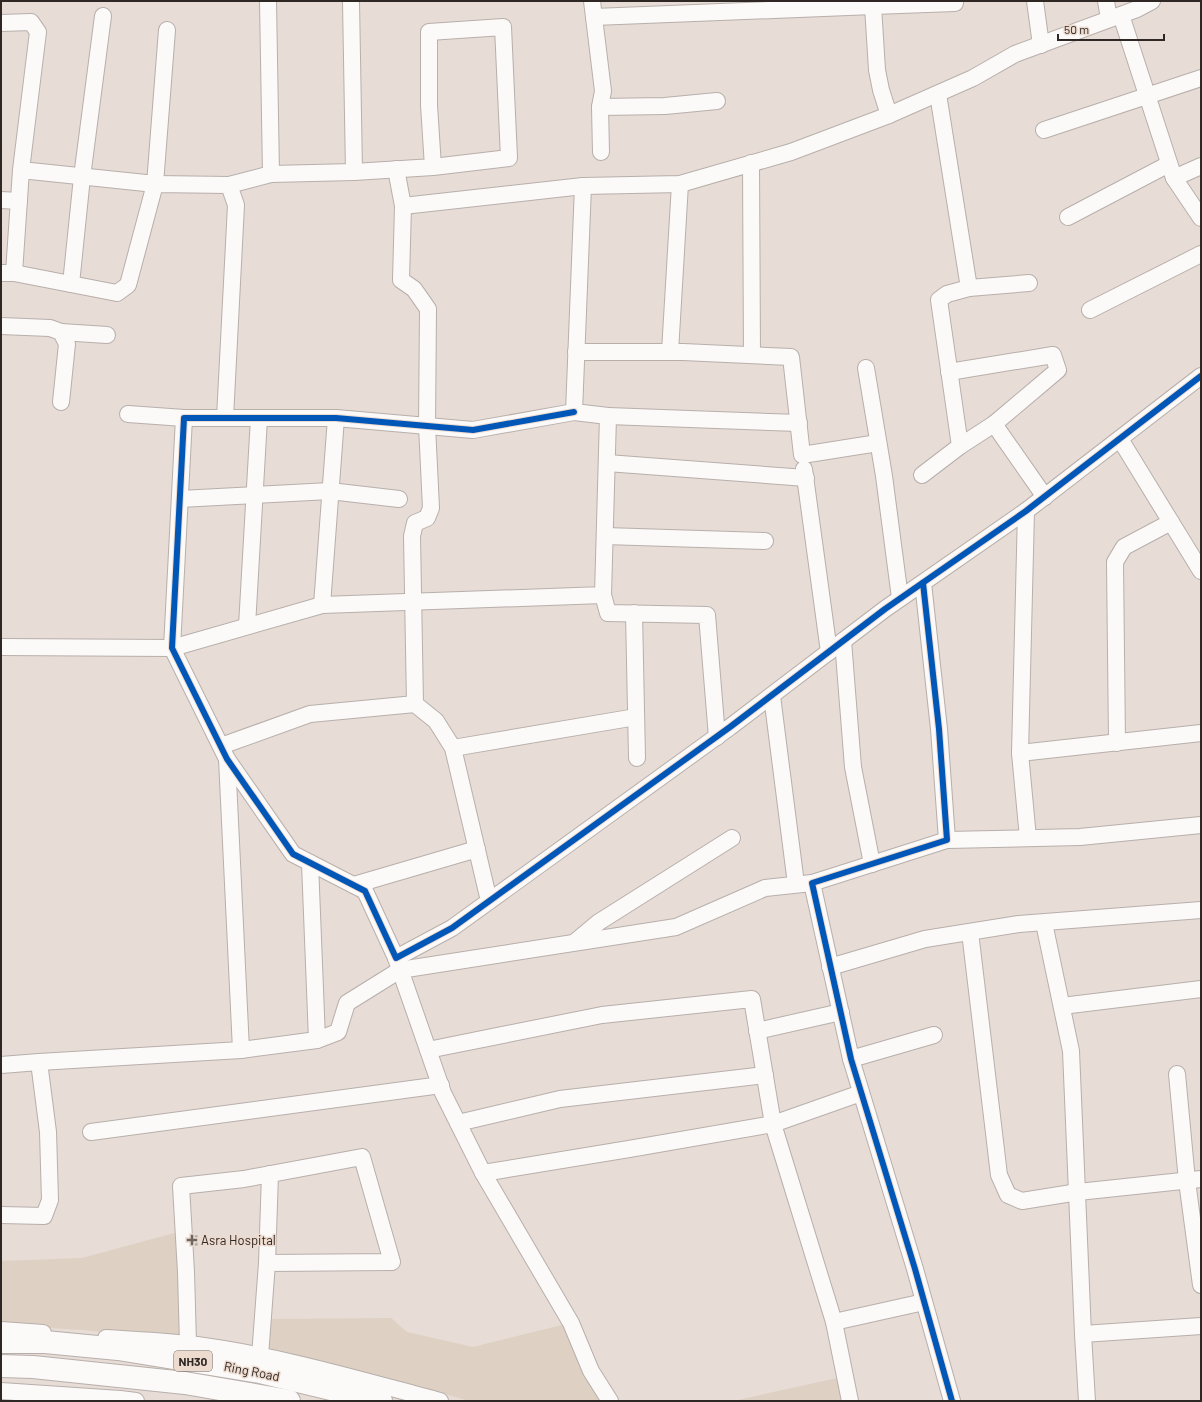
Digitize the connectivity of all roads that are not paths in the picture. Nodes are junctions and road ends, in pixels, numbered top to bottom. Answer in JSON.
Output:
{"nodes":[{"id":1,"x":268,"y":1,"type":"edge"},
{"id":2,"x":351,"y":1,"type":"edge"},
{"id":3,"x":592,"y":1,"type":"edge"},
{"id":4,"x":1035,"y":1,"type":"edge"},
{"id":5,"x":1106,"y":1,"type":"edge"},
{"id":6,"x":1152,"y":1,"type":"edge"},
{"id":7,"x":955,"y":2,"type":"dead end"},
{"id":8,"x":873,"y":3,"type":"edge"},
{"id":9,"x":103,"y":16,"type":"dead end"},
{"id":10,"x":594,"y":17,"type":"junction"},
{"id":11,"x":1115,"y":17,"type":"junction"},
{"id":12,"x":1,"y":23,"type":"edge"},
{"id":13,"x":167,"y":30,"type":"dead end"},
{"id":14,"x":1041,"y":45,"type":"junction"},
{"id":15,"x":1201,"y":78,"type":"edge"},
{"id":16,"x":938,"y":94,"type":"junction"},
{"id":17,"x":1147,"y":95,"type":"junction"},
{"id":18,"x":717,"y":101,"type":"dead end"},
{"id":19,"x":600,"y":107,"type":"junction"},
{"id":20,"x":889,"y":115,"type":"junction"},
{"id":21,"x":1044,"y":130,"type":"dead end"},
{"id":22,"x":601,"y":152,"type":"dead end"},
{"id":23,"x":751,"y":164,"type":"junction"},
{"id":24,"x":1201,"y":166,"type":"edge"},
{"id":25,"x":433,"y":167,"type":"junction"},
{"id":26,"x":396,"y":169,"type":"junction"},
{"id":27,"x":21,"y":170,"type":"junction"},
{"id":28,"x":1171,"y":171,"type":"junction"},
{"id":29,"x":354,"y":172,"type":"junction"},
{"id":30,"x":271,"y":174,"type":"junction"},
{"id":31,"x":82,"y":176,"type":"junction"},
{"id":32,"x":155,"y":184,"type":"junction"},
{"id":33,"x":680,"y":184,"type":"junction"},
{"id":34,"x":229,"y":186,"type":"junction"},
{"id":35,"x":583,"y":186,"type":"junction"},
{"id":36,"x":1,"y":200,"type":"edge"},
{"id":37,"x":19,"y":201,"type":"junction"},
{"id":38,"x":403,"y":206,"type":"junction"},
{"id":39,"x":1068,"y":217,"type":"dead end"},
{"id":40,"x":1201,"y":218,"type":"edge"},
{"id":41,"x":1201,"y":254,"type":"edge"},
{"id":42,"x":7,"y":273,"type":"edge"},
{"id":43,"x":1029,"y":283,"type":"dead end"},
{"id":44,"x":71,"y":284,"type":"junction"},
{"id":45,"x":969,"y":288,"type":"junction"},
{"id":46,"x":1090,"y":310,"type":"dead end"},
{"id":47,"x":1,"y":326,"type":"edge"},
{"id":48,"x":61,"y":332,"type":"junction"},
{"id":49,"x":107,"y":335,"type":"dead end"},
{"id":50,"x":576,"y":352,"type":"junction"},
{"id":51,"x":670,"y":352,"type":"junction"},
{"id":52,"x":752,"y":355,"type":"junction"},
{"id":53,"x":866,"y":368,"type":"dead end"},
{"id":54,"x":949,"y":372,"type":"junction"},
{"id":55,"x":1201,"y":376,"type":"edge"},
{"id":56,"x":61,"y":402,"type":"dead end"},
{"id":57,"x":574,"y":412,"type":"junction"},
{"id":58,"x":128,"y":414,"type":"dead end"},
{"id":59,"x":608,"y":416,"type":"junction"},
{"id":60,"x":184,"y":418,"type":"junction"},
{"id":61,"x":225,"y":418,"type":"junction"},
{"id":62,"x":259,"y":418,"type":"junction"},
{"id":63,"x":336,"y":418,"type":"junction"},
{"id":64,"x":799,"y":422,"type":"junction"},
{"id":65,"x":994,"y":424,"type":"junction"},
{"id":66,"x":427,"y":426,"type":"junction"},
{"id":67,"x":1120,"y":438,"type":"junction"},
{"id":68,"x":878,"y":443,"type":"junction"},
{"id":69,"x":960,"y":446,"type":"junction"},
{"id":70,"x":802,"y":455,"type":"junction"},
{"id":71,"x":607,"y":463,"type":"junction"},
{"id":72,"x":922,"y":475,"type":"dead end"},
{"id":73,"x":806,"y":478,"type":"junction"},
{"id":74,"x":330,"y":491,"type":"junction"},
{"id":75,"x":255,"y":494,"type":"junction"},
{"id":76,"x":1045,"y":497,"type":"junction"},
{"id":77,"x":399,"y":499,"type":"dead end"},
{"id":78,"x":180,"y":500,"type":"junction"},
{"id":79,"x":1026,"y":511,"type":"junction"},
{"id":80,"x":1171,"y":522,"type":"junction"},
{"id":81,"x":605,"y":536,"type":"junction"},
{"id":82,"x":765,"y":541,"type":"dead end"},
{"id":83,"x":1201,"y":571,"type":"edge"},
{"id":84,"x":923,"y":583,"type":"junction"},
{"id":85,"x":603,"y":595,"type":"junction"},
{"id":86,"x":900,"y":598,"type":"junction"},
{"id":87,"x":413,"y":602,"type":"junction"},
{"id":88,"x":322,"y":605,"type":"junction"},
{"id":89,"x":634,"y":614,"type":"junction"},
{"id":90,"x":246,"y":626,"type":"junction"},
{"id":91,"x":843,"y":642,"type":"junction"},
{"id":92,"x":1,"y":647,"type":"edge"},
{"id":93,"x":172,"y":648,"type":"junction"},
{"id":94,"x":829,"y":652,"type":"junction"},
{"id":95,"x":772,"y":696,"type":"junction"},
{"id":96,"x":415,"y":704,"type":"junction"},
{"id":97,"x":636,"y":717,"type":"junction"},
{"id":98,"x":1201,"y":734,"type":"edge"},
{"id":99,"x":717,"y":737,"type":"junction"},
{"id":100,"x":1117,"y":743,"type":"junction"},
{"id":101,"x":453,"y":748,"type":"junction"},
{"id":102,"x":224,"y":752,"type":"junction"},
{"id":103,"x":1020,"y":753,"type":"junction"},
{"id":104,"x":637,"y":758,"type":"dead end"},
{"id":105,"x":1201,"y":825,"type":"edge"},
{"id":106,"x":732,"y":838,"type":"dead end"},
{"id":107,"x":1028,"y":838,"type":"junction"},
{"id":108,"x":947,"y":840,"type":"junction"},
{"id":109,"x":477,"y":849,"type":"junction"},
{"id":110,"x":310,"y":863,"type":"junction"},
{"id":111,"x":872,"y":864,"type":"junction"},
{"id":112,"x":804,"y":883,"type":"junction"},
{"id":113,"x":354,"y":885,"type":"junction"},
{"id":114,"x":489,"y":901,"type":"junction"},
{"id":115,"x":1201,"y":910,"type":"edge"},
{"id":116,"x":1044,"y":923,"type":"junction"},
{"id":117,"x":970,"y":932,"type":"junction"},
{"id":118,"x":574,"y":943,"type":"junction"},
{"id":119,"x":398,"y":964,"type":"junction"},
{"id":120,"x":830,"y":967,"type":"junction"},
{"id":121,"x":1201,"y":989,"type":"edge"},
{"id":122,"x":1062,"y":1006,"type":"junction"},
{"id":123,"x":841,"y":1012,"type":"junction"},
{"id":124,"x":757,"y":1031,"type":"junction"},
{"id":125,"x":934,"y":1035,"type":"dead end"},
{"id":126,"x":317,"y":1040,"type":"junction"},
{"id":127,"x":241,"y":1050,"type":"junction"},
{"id":128,"x":428,"y":1050,"type":"junction"},
{"id":129,"x":851,"y":1059,"type":"junction"},
{"id":130,"x":40,"y":1062,"type":"junction"},
{"id":131,"x":1,"y":1065,"type":"edge"},
{"id":132,"x":1177,"y":1074,"type":"dead end"},
{"id":133,"x":764,"y":1075,"type":"junction"},
{"id":134,"x":440,"y":1085,"type":"junction"},
{"id":135,"x":861,"y":1093,"type":"junction"},
{"id":136,"x":458,"y":1123,"type":"junction"},
{"id":137,"x":773,"y":1124,"type":"junction"},
{"id":138,"x":91,"y":1132,"type":"dead end"},
{"id":139,"x":483,"y":1173,"type":"junction"},
{"id":140,"x":270,"y":1174,"type":"junction"},
{"id":141,"x":1194,"y":1180,"type":"edge"},
{"id":142,"x":1078,"y":1192,"type":"junction"},
{"id":143,"x":1,"y":1215,"type":"edge"},
{"id":144,"x":267,"y":1263,"type":"junction"},
{"id":145,"x":1201,"y":1285,"type":"edge"},
{"id":146,"x":924,"y":1302,"type":"junction"},
{"id":147,"x":834,"y":1322,"type":"junction"},
{"id":148,"x":1201,"y":1326,"type":"edge"},
{"id":149,"x":1,"y":1330,"type":"edge"},
{"id":150,"x":1083,"y":1334,"type":"junction"},
{"id":151,"x":1,"y":1342,"type":"edge"},
{"id":152,"x":188,"y":1344,"type":"junction"},
{"id":153,"x":260,"y":1356,"type":"junction"},
{"id":154,"x":1,"y":1366,"type":"edge"},
{"id":155,"x":1,"y":1391,"type":"edge"},
{"id":156,"x":21,"y":1397,"type":"edge"},
{"id":157,"x":421,"y":1399,"type":"edge"},
{"id":158,"x":136,"y":1401,"type":"edge"},
{"id":159,"x":289,"y":1401,"type":"edge"},
{"id":160,"x":381,"y":1401,"type":"edge"},
{"id":161,"x":440,"y":1401,"type":"edge"},
{"id":162,"x":610,"y":1401,"type":"edge"},
{"id":163,"x":850,"y":1401,"type":"edge"},
{"id":164,"x":952,"y":1401,"type":"edge"},
{"id":165,"x":1088,"y":1401,"type":"edge"}],
"edges":[{"from":1,"to":30,"type":"street"},
{"from":2,"to":29,"type":"street"},
{"from":3,"to":10,"type":"street"},
{"from":4,"to":14,"type":"street"},
{"from":5,"to":11,"type":"street"},
{"from":6,"to":11,"type":"street"},
{"from":7,"to":8,"type":"street"},
{"from":8,"to":10,"type":"street"},
{"from":8,"to":20,"type":"street"},
{"from":9,"to":31,"type":"street"},
{"from":10,"to":19,"type":"street"},
{"from":11,"to":14,"type":"street"},
{"from":11,"to":17,"type":"street"},
{"from":12,"to":27,"type":"street"},
{"from":13,"to":32,"type":"street"},
{"from":14,"to":16,"type":"street"},
{"from":15,"to":17,"type":"street"},
{"from":16,"to":20,"type":"street"},
{"from":16,"to":45,"type":"street"},
{"from":17,"to":21,"type":"street"},
{"from":17,"to":28,"type":"street"},
{"from":18,"to":19,"type":"street"},
{"from":19,"to":22,"type":"street"},
{"from":20,"to":23,"type":"street"},
{"from":23,"to":33,"type":"street"},
{"from":23,"to":52,"type":"street"},
{"from":24,"to":28,"type":"street"},
{"from":25,"to":25,"type":"street"},
{"from":25,"to":26,"type":"street"},
{"from":26,"to":29,"type":"street"},
{"from":26,"to":38,"type":"street"},
{"from":27,"to":31,"type":"street"},
{"from":27,"to":37,"type":"street"},
{"from":28,"to":39,"type":"street"},
{"from":28,"to":40,"type":"street"},
{"from":29,"to":30,"type":"street"},
{"from":30,"to":34,"type":"street"},
{"from":31,"to":32,"type":"street"},
{"from":31,"to":44,"type":"street"},
{"from":32,"to":34,"type":"street"},
{"from":32,"to":44,"type":"street"},
{"from":33,"to":35,"type":"street"},
{"from":33,"to":51,"type":"street"},
{"from":34,"to":61,"type":"street"},
{"from":35,"to":38,"type":"street"},
{"from":35,"to":50,"type":"street"},
{"from":36,"to":37,"type":"street"},
{"from":37,"to":42,"type":"street"},
{"from":38,"to":66,"type":"street"},
{"from":41,"to":46,"type":"street"},
{"from":42,"to":44,"type":"street"},
{"from":43,"to":45,"type":"street"},
{"from":45,"to":54,"type":"street"},
{"from":47,"to":48,"type":"street"},
{"from":48,"to":49,"type":"street"},
{"from":48,"to":56,"type":"street"},
{"from":50,"to":51,"type":"street"},
{"from":50,"to":57,"type":"street"},
{"from":51,"to":52,"type":"street"},
{"from":52,"to":64,"type":"street"},
{"from":53,"to":68,"type":"street"},
{"from":54,"to":65,"type":"street"},
{"from":54,"to":69,"type":"street"},
{"from":55,"to":67,"type":"street"},
{"from":57,"to":59,"type":"street"},
{"from":57,"to":66,"type":"street"},
{"from":58,"to":60,"type":"street"},
{"from":59,"to":64,"type":"street"},
{"from":59,"to":71,"type":"street"},
{"from":60,"to":61,"type":"street"},
{"from":60,"to":78,"type":"street"},
{"from":61,"to":62,"type":"street"},
{"from":62,"to":63,"type":"street"},
{"from":62,"to":75,"type":"street"},
{"from":63,"to":66,"type":"street"},
{"from":63,"to":74,"type":"street"},
{"from":64,"to":70,"type":"street"},
{"from":65,"to":69,"type":"street"},
{"from":65,"to":76,"type":"street"},
{"from":66,"to":87,"type":"street"},
{"from":67,"to":76,"type":"street"},
{"from":67,"to":80,"type":"street"},
{"from":68,"to":70,"type":"street"},
{"from":68,"to":86,"type":"street"},
{"from":69,"to":72,"type":"street"},
{"from":70,"to":73,"type":"street"},
{"from":71,"to":73,"type":"street"},
{"from":71,"to":81,"type":"street"},
{"from":73,"to":94,"type":"street"},
{"from":74,"to":75,"type":"street"},
{"from":74,"to":77,"type":"street"},
{"from":74,"to":88,"type":"street"},
{"from":75,"to":78,"type":"street"},
{"from":75,"to":90,"type":"street"},
{"from":76,"to":79,"type":"street"},
{"from":78,"to":93,"type":"street"},
{"from":79,"to":84,"type":"street"},
{"from":79,"to":103,"type":"street"},
{"from":80,"to":83,"type":"street"},
{"from":80,"to":100,"type":"street"},
{"from":81,"to":82,"type":"street"},
{"from":81,"to":85,"type":"street"},
{"from":84,"to":86,"type":"street"},
{"from":84,"to":108,"type":"street"},
{"from":85,"to":87,"type":"street"},
{"from":85,"to":89,"type":"street"},
{"from":86,"to":91,"type":"street"},
{"from":87,"to":88,"type":"street"},
{"from":87,"to":96,"type":"street"},
{"from":88,"to":90,"type":"street"},
{"from":89,"to":97,"type":"street"},
{"from":89,"to":99,"type":"street"},
{"from":90,"to":93,"type":"street"},
{"from":91,"to":94,"type":"street"},
{"from":91,"to":111,"type":"street"},
{"from":92,"to":93,"type":"street"},
{"from":93,"to":102,"type":"street"},
{"from":94,"to":95,"type":"street"},
{"from":95,"to":99,"type":"street"},
{"from":95,"to":112,"type":"street"},
{"from":96,"to":101,"type":"street"},
{"from":96,"to":102,"type":"street"},
{"from":97,"to":101,"type":"street"},
{"from":97,"to":104,"type":"street"},
{"from":98,"to":100,"type":"street"},
{"from":99,"to":114,"type":"street"},
{"from":100,"to":103,"type":"street"},
{"from":101,"to":109,"type":"street"},
{"from":102,"to":110,"type":"street"},
{"from":102,"to":127,"type":"street"},
{"from":103,"to":107,"type":"street"},
{"from":105,"to":107,"type":"street"},
{"from":106,"to":118,"type":"street"},
{"from":107,"to":108,"type":"street"},
{"from":108,"to":111,"type":"street"},
{"from":109,"to":113,"type":"street"},
{"from":109,"to":114,"type":"street"},
{"from":110,"to":113,"type":"street"},
{"from":110,"to":126,"type":"street"},
{"from":111,"to":112,"type":"street"},
{"from":112,"to":118,"type":"street"},
{"from":112,"to":120,"type":"street"},
{"from":113,"to":119,"type":"street"},
{"from":114,"to":119,"type":"street"},
{"from":115,"to":116,"type":"street"},
{"from":116,"to":117,"type":"street"},
{"from":116,"to":122,"type":"street"},
{"from":117,"to":120,"type":"street"},
{"from":117,"to":142,"type":"street"},
{"from":118,"to":119,"type":"street"},
{"from":119,"to":126,"type":"street"},
{"from":119,"to":128,"type":"street"},
{"from":120,"to":123,"type":"street"},
{"from":121,"to":122,"type":"street"},
{"from":122,"to":142,"type":"street"},
{"from":123,"to":124,"type":"street"},
{"from":123,"to":129,"type":"street"},
{"from":124,"to":128,"type":"street"},
{"from":124,"to":133,"type":"street"},
{"from":125,"to":129,"type":"street"},
{"from":126,"to":127,"type":"street"},
{"from":127,"to":130,"type":"street"},
{"from":128,"to":134,"type":"street"},
{"from":129,"to":135,"type":"street"},
{"from":130,"to":131,"type":"street"},
{"from":130,"to":143,"type":"street"},
{"from":132,"to":141,"type":"street"},
{"from":133,"to":136,"type":"street"},
{"from":133,"to":137,"type":"street"},
{"from":134,"to":136,"type":"street"},
{"from":134,"to":138,"type":"street"},
{"from":135,"to":137,"type":"street"},
{"from":135,"to":146,"type":"street"},
{"from":136,"to":139,"type":"street"},
{"from":137,"to":139,"type":"street"},
{"from":137,"to":147,"type":"street"},
{"from":139,"to":162,"type":"street"},
{"from":140,"to":144,"type":"street"},
{"from":140,"to":144,"type":"street"},
{"from":140,"to":152,"type":"street"},
{"from":141,"to":142,"type":"street"},
{"from":141,"to":145,"type":"street"},
{"from":142,"to":150,"type":"street"},
{"from":144,"to":153,"type":"street"},
{"from":146,"to":147,"type":"street"},
{"from":146,"to":164,"type":"street"},
{"from":147,"to":163,"type":"street"},
{"from":148,"to":150,"type":"street"},
{"from":149,"to":152,"type":"street"},
{"from":150,"to":165,"type":"street"},
{"from":151,"to":160,"type":"highway","name":"Ring Road","number":"NH30"},
{"from":152,"to":153,"type":"street"},
{"from":153,"to":157,"type":"street"},
{"from":154,"to":159,"type":"highway","name":"Ring Road","number":"NH30"},
{"from":155,"to":156,"type":"street"},
{"from":156,"to":158,"type":"street"},
{"from":157,"to":161,"type":"street"}]}
